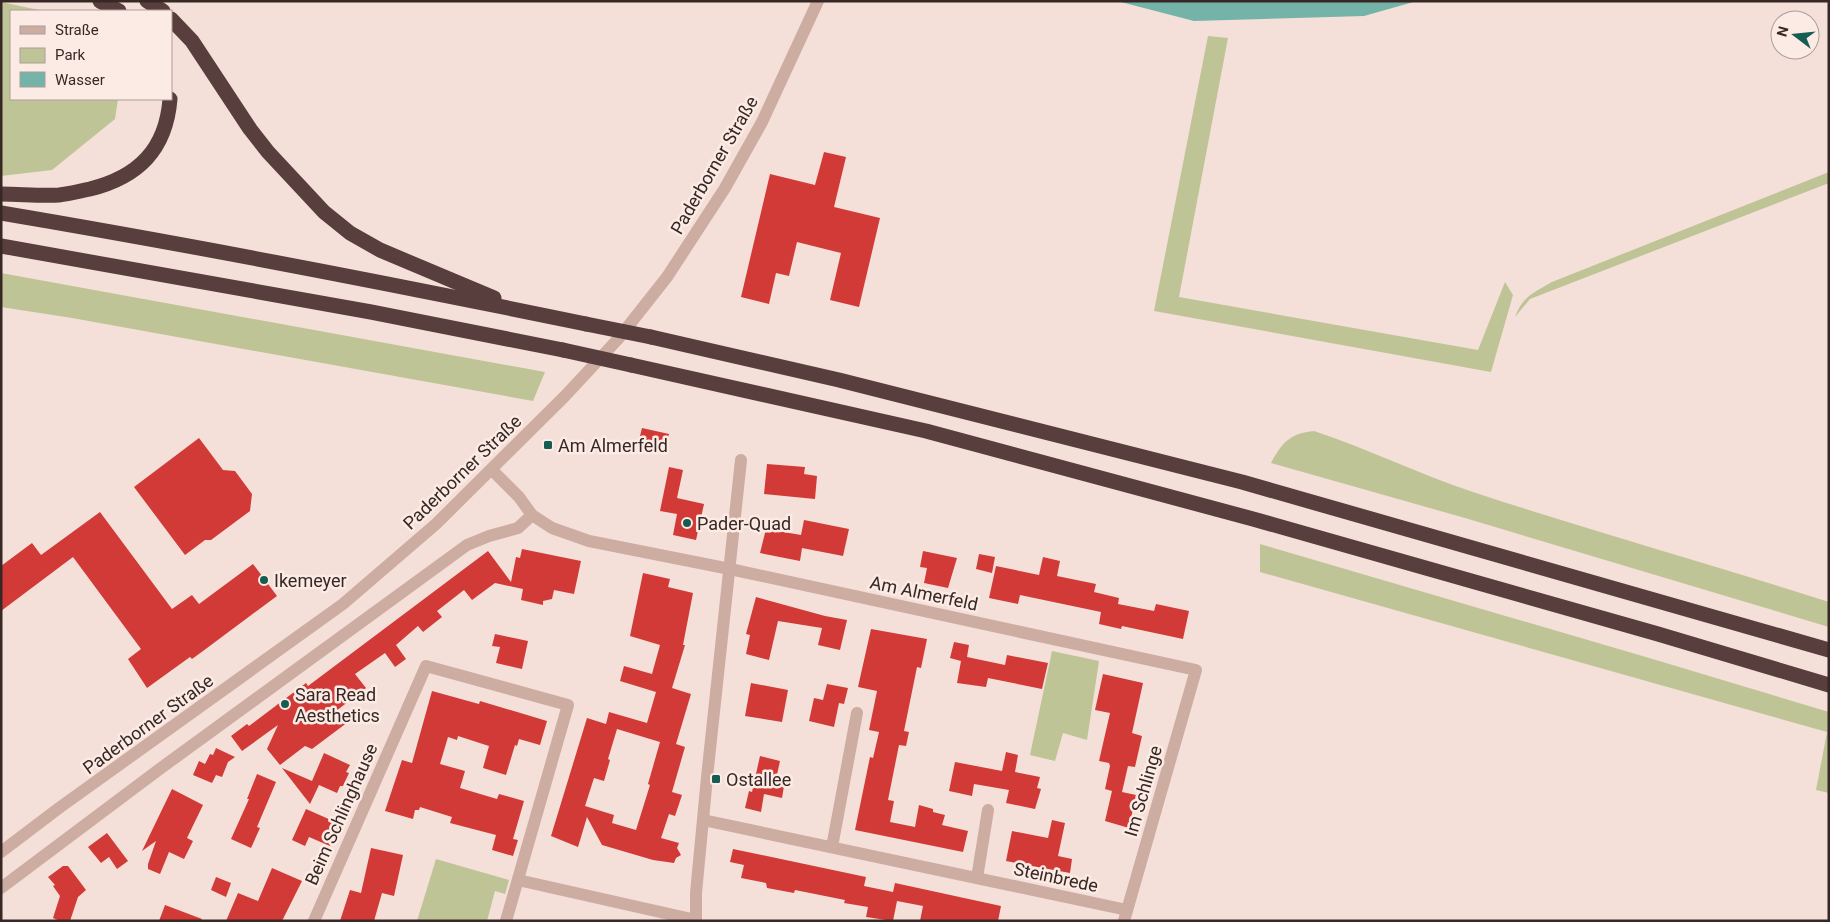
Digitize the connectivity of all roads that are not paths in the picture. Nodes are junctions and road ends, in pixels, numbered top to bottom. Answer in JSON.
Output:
{"nodes":[{"id":1,"x":100,"y":1,"type":"edge"},
{"id":2,"x":147,"y":1,"type":"edge"},
{"id":3,"x":818,"y":1,"type":"edge"},
{"id":4,"x":117,"y":10,"type":"edge"},
{"id":5,"x":161,"y":10,"type":"edge"},
{"id":6,"x":172,"y":20,"type":"edge"},
{"id":7,"x":170,"y":100,"type":"edge"},
{"id":8,"x":1,"y":194,"type":"edge"},
{"id":9,"x":1,"y":213,"type":"edge"},
{"id":10,"x":1,"y":246,"type":"edge"},
{"id":11,"x":526,"y":312,"type":"junction"},
{"id":12,"x":741,"y":460,"type":"dead end"},
{"id":13,"x":492,"y":470,"type":"junction"},
{"id":14,"x":532,"y":514,"type":"junction"},
{"id":15,"x":730,"y":569,"type":"junction"},
{"id":16,"x":1829,"y":650,"type":"edge"},
{"id":17,"x":1196,"y":670,"type":"joint"},
{"id":18,"x":1829,"y":685,"type":"edge"},
{"id":19,"x":857,"y":713,"type":"dead end"},
{"id":20,"x":988,"y":810,"type":"dead end"},
{"id":21,"x":703,"y":820,"type":"junction"},
{"id":22,"x":832,"y":847,"type":"junction"},
{"id":23,"x":1,"y":852,"type":"edge"},
{"id":24,"x":977,"y":878,"type":"junction"},
{"id":25,"x":518,"y":880,"type":"junction"},
{"id":26,"x":1,"y":888,"type":"edge"},
{"id":27,"x":1126,"y":915,"type":"edge"},
{"id":28,"x":696,"y":920,"type":"edge"},
{"id":29,"x":314,"y":921,"type":"edge"},
{"id":30,"x":506,"y":921,"type":"edge"}],
"edges":[{"from":1,"to":4,"type":"highway"},
{"from":2,"to":5,"type":"highway"},
{"from":3,"to":13,"type":"street","name":"Paderborner Straße"},
{"from":6,"to":11,"type":"highway"},
{"from":7,"to":8,"type":"highway"},
{"from":9,"to":11,"type":"highway"},
{"from":10,"to":18,"type":"highway","bridge":true},
{"from":11,"to":16,"type":"highway","bridge":true},
{"from":12,"to":15,"type":"street"},
{"from":13,"to":14,"type":"street","name":"Am Almerfeld"},
{"from":13,"to":23,"type":"street","name":"Paderborner Straße"},
{"from":14,"to":15,"type":"street","name":"Am Almerfeld"},
{"from":14,"to":26,"type":"street"},
{"from":15,"to":17,"type":"street","name":"Am Almerfeld"},
{"from":15,"to":21,"type":"street"},
{"from":17,"to":27,"type":"street","name":"Im Schlinge"},
{"from":19,"to":22,"type":"street"},
{"from":20,"to":24,"type":"street"},
{"from":21,"to":22,"type":"street","name":"Steinbrede"},
{"from":21,"to":28,"type":"street"},
{"from":22,"to":24,"type":"street","name":"Steinbrede"},
{"from":24,"to":27,"type":"street","name":"Steinbrede"},
{"from":25,"to":28,"type":"street"},
{"from":25,"to":29,"type":"street","name":"Beim Schlinghause"},
{"from":25,"to":30,"type":"street","name":"Beim Schlinghause"}]}
